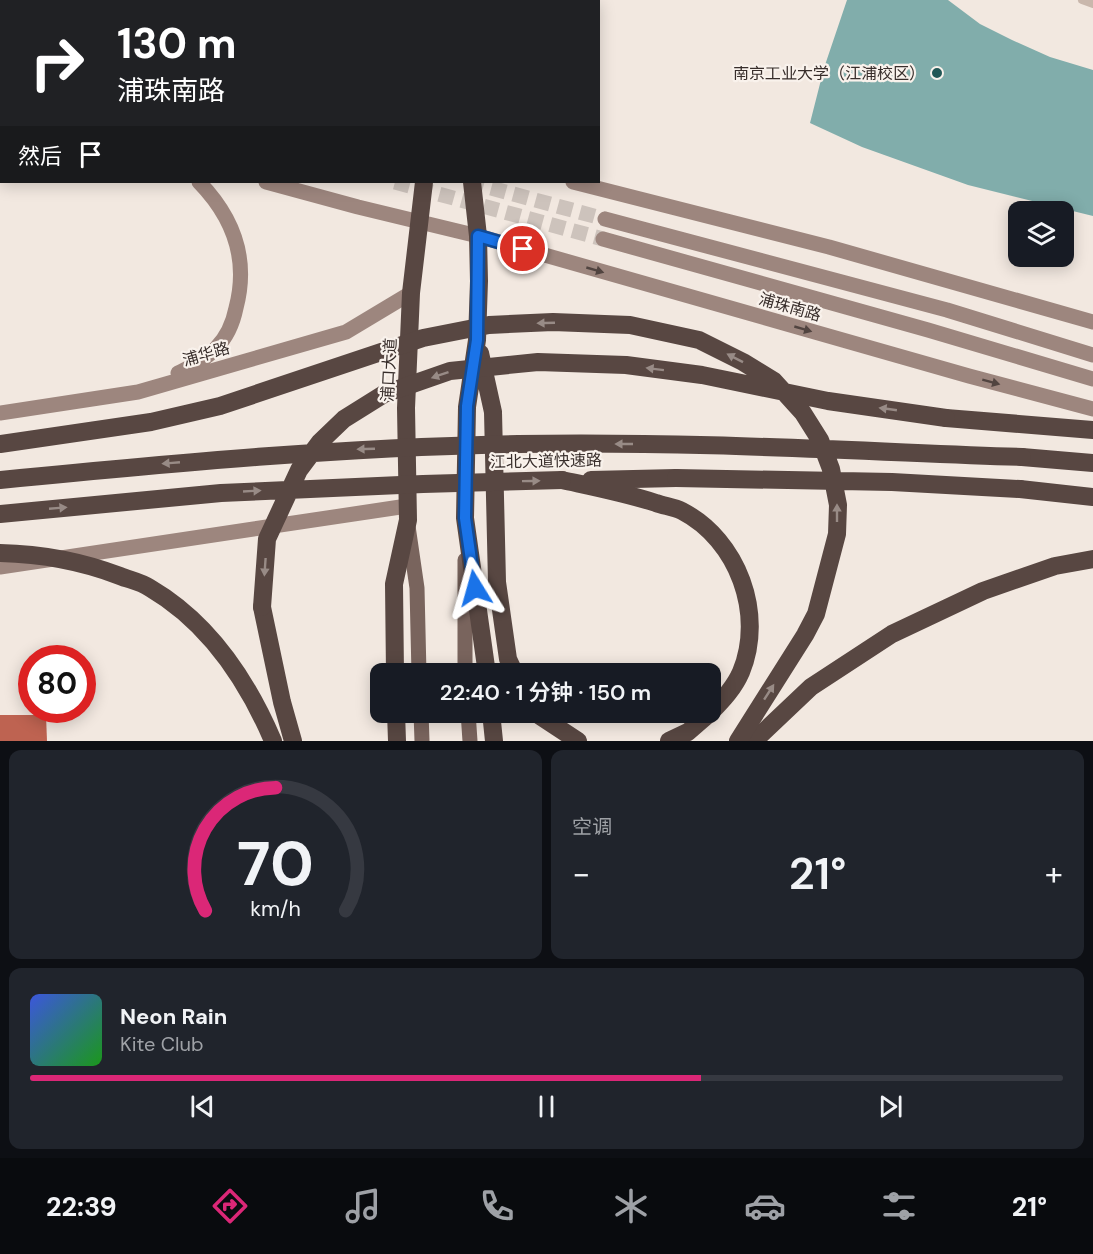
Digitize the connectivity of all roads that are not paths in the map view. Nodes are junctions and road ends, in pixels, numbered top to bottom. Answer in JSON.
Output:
{"nodes":[{"id":1,"x":1082,"y":0,"type":"edge"},
{"id":2,"x":1093,"y":4,"type":"edge"},
{"id":3,"x":200,"y":183,"type":"edge"},
{"id":4,"x":270,"y":183,"type":"edge"},
{"id":5,"x":424,"y":183,"type":"edge"},
{"id":6,"x":472,"y":183,"type":"edge"},
{"id":7,"x":577,"y":183,"type":"edge"},
{"id":8,"x":605,"y":219,"type":"tunnel mouth"},
{"id":9,"x":420,"y":223,"type":"junction"},
{"id":10,"x":478,"y":236,"type":"junction"},
{"id":11,"x":603,"y":239,"type":"tunnel mouth"},
{"id":12,"x":411,"y":293,"type":"junction"},
{"id":13,"x":1093,"y":322,"type":"edge"},
{"id":14,"x":477,"y":340,"type":"junction"},
{"id":15,"x":1093,"y":355,"type":"edge"},
{"id":16,"x":1093,"y":379,"type":"edge"},
{"id":17,"x":138,"y":393,"type":"junction"},
{"id":18,"x":1093,"y":409,"type":"edge"},
{"id":19,"x":0,"y":413,"type":"edge"},
{"id":20,"x":1093,"y":430,"type":"edge"},
{"id":21,"x":0,"y":444,"type":"edge"},
{"id":22,"x":1093,"y":463,"type":"edge"},
{"id":23,"x":0,"y":480,"type":"edge"},
{"id":24,"x":562,"y":480,"type":"junction"},
{"id":25,"x":1093,"y":497,"type":"edge"},
{"id":26,"x":407,"y":513,"type":"junction"},
{"id":27,"x":0,"y":514,"type":"edge"},
{"id":28,"x":465,"y":518,"type":"junction"},
{"id":29,"x":0,"y":553,"type":"edge"},
{"id":30,"x":1093,"y":560,"type":"edge"},
{"id":31,"x":0,"y":567,"type":"edge"},
{"id":32,"x":395,"y":663,"type":"edge"},
{"id":33,"x":419,"y":663,"type":"edge"},
{"id":34,"x":465,"y":663,"type":"edge"},
{"id":35,"x":485,"y":663,"type":"edge"},
{"id":36,"x":510,"y":663,"type":"edge"},
{"id":37,"x":721,"y":701,"type":"edge"},
{"id":38,"x":396,"y":723,"type":"edge"},
{"id":39,"x":421,"y":723,"type":"edge"},
{"id":40,"x":469,"y":723,"type":"edge"},
{"id":41,"x":492,"y":723,"type":"edge"},
{"id":42,"x":551,"y":723,"type":"edge"},
{"id":43,"x":698,"y":723,"type":"edge"},
{"id":44,"x":494,"y":738,"type":"edge"},
{"id":45,"x":273,"y":741,"type":"edge"},
{"id":46,"x":293,"y":741,"type":"edge"},
{"id":47,"x":397,"y":741,"type":"edge"},
{"id":48,"x":422,"y":741,"type":"edge"},
{"id":49,"x":470,"y":741,"type":"edge"},
{"id":50,"x":578,"y":741,"type":"edge"},
{"id":51,"x":669,"y":741,"type":"edge"},
{"id":52,"x":738,"y":741,"type":"edge"},
{"id":53,"x":753,"y":741,"type":"edge"}],
"edges":[{"from":1,"to":2,"type":"lane"},
{"from":3,"to":17,"type":"street"},
{"from":4,"to":9,"type":"street","name":"浦珠南路"},
{"from":5,"to":9,"type":"highway","name":"浦口大道"},
{"from":6,"to":10,"type":"highway"},
{"from":7,"to":13,"type":"street"},
{"from":8,"to":15,"type":"street"},
{"from":9,"to":10,"type":"street","name":"浦珠南路"},
{"from":9,"to":12,"type":"highway","name":"浦口大道"},
{"from":10,"to":14,"type":"highway"},
{"from":10,"to":18,"type":"street","name":"浦珠南路","one_way":true},
{"from":11,"to":16,"type":"street","name":"浦珠南路"},
{"from":12,"to":17,"type":"street","name":"浦华路"},
{"from":12,"to":26,"type":"highway","name":"浦口大道"},
{"from":14,"to":28,"type":"highway"},
{"from":14,"to":36,"type":"highway"},
{"from":17,"to":19,"type":"street","name":"浦华路"},
{"from":20,"to":46,"type":"highway","one_way":true,"bridge":true},
{"from":52,"to":21,"type":"highway","one_way":true,"bridge":true},
{"from":22,"to":23,"type":"highway","name":"江北大道快速路","one_way":true,"bridge":true},
{"from":24,"to":25,"type":"highway","name":"江北大道快速路","bridge":true},
{"from":27,"to":24,"type":"highway","name":"江北大道快速路","one_way":true,"bridge":true},
{"from":24,"to":37,"type":"highway"},
{"from":26,"to":31,"type":"street"},
{"from":26,"to":32,"type":"highway","name":"浦口大道"},
{"from":26,"to":33,"type":"main road","name":"浦口大道"},
{"from":28,"to":34,"type":"main road"},
{"from":28,"to":35,"type":"highway"},
{"from":29,"to":45,"type":"highway","bridge":true},
{"from":30,"to":53,"type":"highway"},
{"from":38,"to":47,"type":"highway"},
{"from":39,"to":48,"type":"main road"},
{"from":40,"to":49,"type":"main road"},
{"from":41,"to":44,"type":"highway"},
{"from":42,"to":50,"type":"highway"},
{"from":43,"to":51,"type":"highway"}]}
